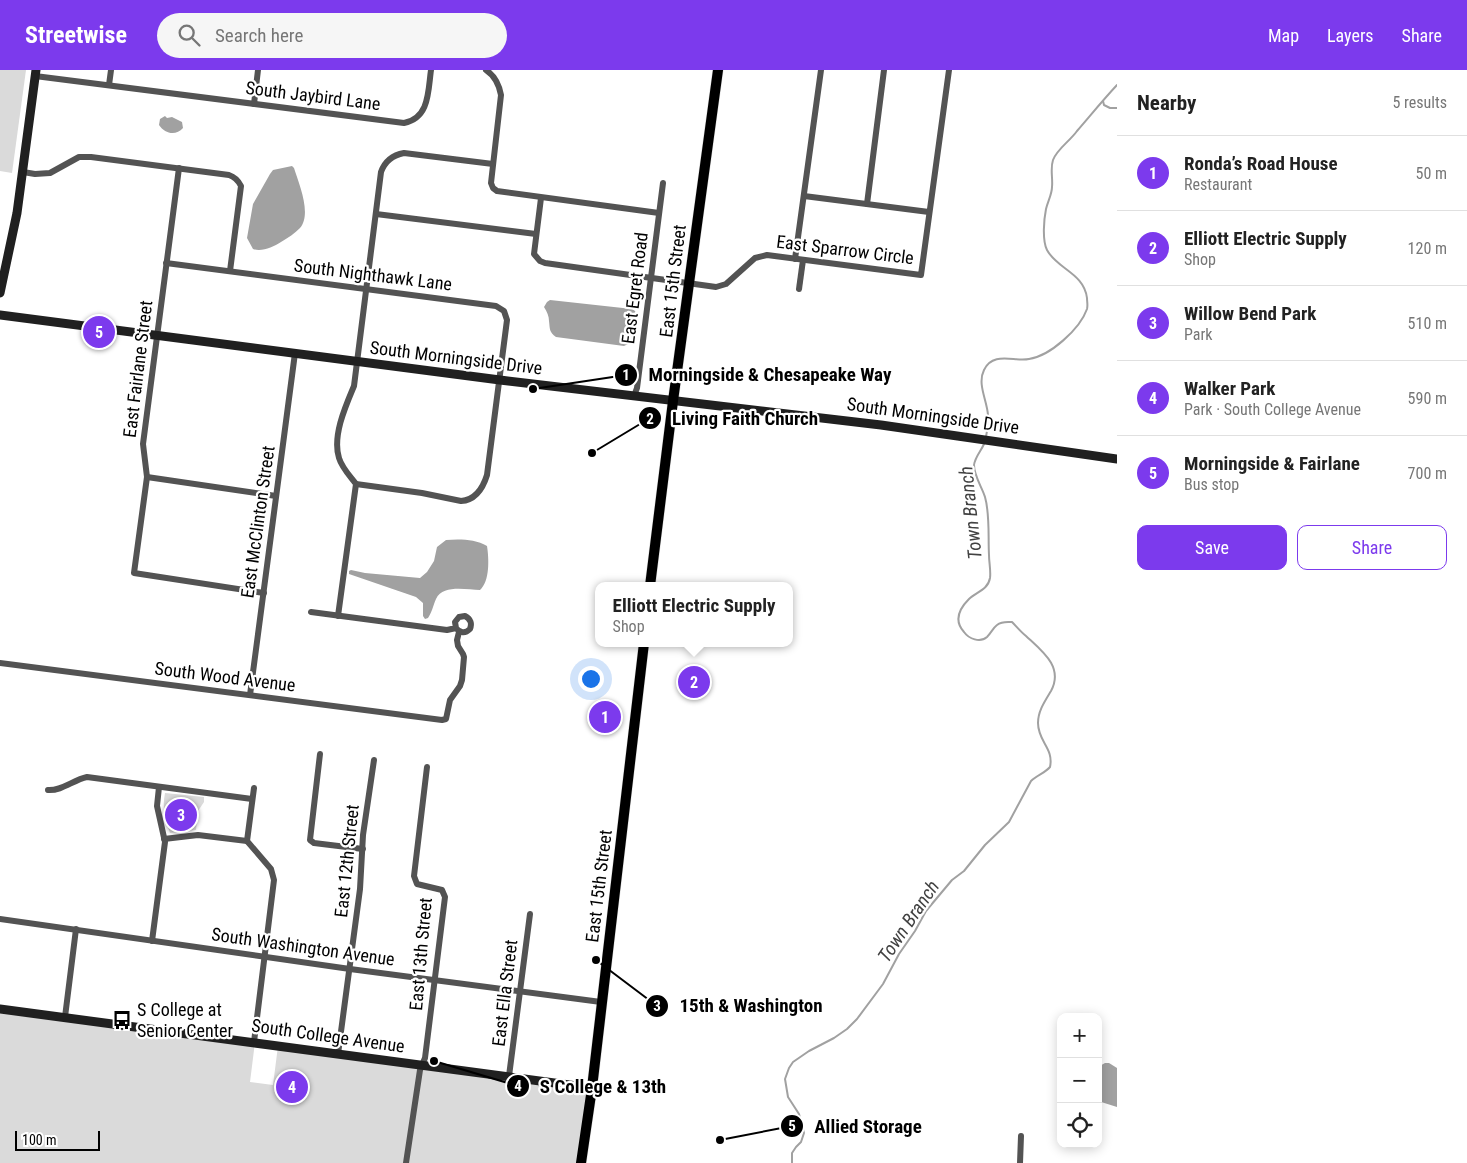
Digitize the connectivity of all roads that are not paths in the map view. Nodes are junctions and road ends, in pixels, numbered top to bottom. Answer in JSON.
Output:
{"nodes":[{"id":1,"x":111,"y":70,"type":"edge"},
{"id":2,"x":258,"y":70,"type":"edge"},
{"id":3,"x":431,"y":70,"type":"edge"},
{"id":4,"x":486,"y":70,"type":"edge"},
{"id":5,"x":718,"y":70,"type":"edge"},
{"id":6,"x":821,"y":70,"type":"edge"},
{"id":7,"x":884,"y":70,"type":"edge"},
{"id":8,"x":949,"y":70,"type":"edge"},
{"id":9,"x":36,"y":73,"type":"edge"},
{"id":10,"x":109,"y":85,"type":"junction"},
{"id":11,"x":254,"y":104,"type":"junction"},
{"id":12,"x":493,"y":164,"type":"junction"},
{"id":13,"x":179,"y":168,"type":"junction"},
{"id":14,"x":23,"y":172,"type":"junction"},
{"id":15,"x":663,"y":183,"type":"dead end"},
{"id":16,"x":804,"y":196,"type":"junction"},
{"id":17,"x":541,"y":198,"type":"junction"},
{"id":18,"x":867,"y":204,"type":"junction"},
{"id":19,"x":929,"y":212,"type":"junction"},
{"id":20,"x":659,"y":213,"type":"junction"},
{"id":21,"x":376,"y":214,"type":"junction"},
{"id":22,"x":536,"y":234,"type":"junction"},
{"id":23,"x":796,"y":258,"type":"junction"},
{"id":24,"x":803,"y":260,"type":"junction"},
{"id":25,"x":166,"y":263,"type":"junction"},
{"id":26,"x":230,"y":271,"type":"junction"},
{"id":27,"x":651,"y":278,"type":"junction"},
{"id":28,"x":689,"y":284,"type":"junction"},
{"id":29,"x":366,"y":289,"type":"junction"},
{"id":30,"x":799,"y":289,"type":"dead end"},
{"id":31,"x":0,"y":293,"type":"edge"},
{"id":32,"x":0,"y":315,"type":"edge"},
{"id":33,"x":156,"y":336,"type":"junction"},
{"id":34,"x":295,"y":353,"type":"junction"},
{"id":35,"x":357,"y":362,"type":"junction"},
{"id":36,"x":500,"y":380,"type":"junction"},
{"id":37,"x":634,"y":396,"type":"junction"},
{"id":38,"x":673,"y":401,"type":"junction"},
{"id":39,"x":1117,"y":458,"type":"edge"},
{"id":40,"x":147,"y":477,"type":"junction"},
{"id":41,"x":356,"y":484,"type":"junction"},
{"id":42,"x":276,"y":496,"type":"junction"},
{"id":43,"x":650,"y":582,"type":"edge"},
{"id":44,"x":264,"y":593,"type":"junction"},
{"id":45,"x":311,"y":612,"type":"dead end"},
{"id":46,"x":338,"y":616,"type":"junction"},
{"id":47,"x":644,"y":647,"type":"edge"},
{"id":48,"x":0,"y":663,"type":"edge"},
{"id":49,"x":250,"y":695,"type":"junction"},
{"id":50,"x":320,"y":754,"type":"dead end"},
{"id":51,"x":374,"y":760,"type":"dead end"},
{"id":52,"x":427,"y":767,"type":"dead end"},
{"id":53,"x":159,"y":787,"type":"junction"},
{"id":54,"x":254,"y":788,"type":"dead end"},
{"id":55,"x":48,"y":790,"type":"dead end"},
{"id":56,"x":252,"y":799,"type":"junction"},
{"id":57,"x":164,"y":838,"type":"junction"},
{"id":58,"x":246,"y":841,"type":"junction"},
{"id":59,"x":363,"y":849,"type":"junction"},
{"id":60,"x":530,"y":914,"type":"dead end"},
{"id":61,"x":0,"y":919,"type":"edge"},
{"id":62,"x":76,"y":929,"type":"junction"},
{"id":63,"x":152,"y":941,"type":"junction"},
{"id":64,"x":264,"y":957,"type":"junction"},
{"id":65,"x":350,"y":969,"type":"junction"},
{"id":66,"x":435,"y":980,"type":"junction"},
{"id":67,"x":520,"y":991,"type":"junction"},
{"id":68,"x":601,"y":1002,"type":"junction"},
{"id":69,"x":0,"y":1009,"type":"edge"},
{"id":70,"x":64,"y":1017,"type":"junction"},
{"id":71,"x":254,"y":1042,"type":"junction"},
{"id":72,"x":338,"y":1054,"type":"junction"},
{"id":73,"x":422,"y":1065,"type":"junction"},
{"id":74,"x":509,"y":1076,"type":"junction"},
{"id":75,"x":592,"y":1088,"type":"junction"},
{"id":76,"x":1021,"y":1136,"type":"dead end"},
{"id":77,"x":406,"y":1163,"type":"edge"},
{"id":78,"x":582,"y":1163,"type":"edge"},
{"id":79,"x":1020,"y":1163,"type":"edge"}],
"edges":[{"from":1,"to":10,"type":"street"},
{"from":2,"to":11,"type":"street"},
{"from":3,"to":11,"type":"street","name":"South Jaybird Lane"},
{"from":4,"to":12,"type":"street"},
{"from":5,"to":28,"type":"main road","name":"East 15th Street"},
{"from":6,"to":16,"type":"street"},
{"from":7,"to":18,"type":"street"},
{"from":8,"to":19,"type":"street","name":"East Sparrow Circle"},
{"from":9,"to":10,"type":"street","name":"South Jaybird Lane"},
{"from":9,"to":14,"type":"street"},
{"from":10,"to":11,"type":"street","name":"South Jaybird Lane"},
{"from":12,"to":17,"type":"street"},
{"from":12,"to":21,"type":"street"},
{"from":13,"to":14,"type":"street"},
{"from":13,"to":25,"type":"street","name":"East Fairlane Street"},
{"from":13,"to":26,"type":"street"},
{"from":14,"to":31,"type":"street"},
{"from":15,"to":20,"type":"street","name":"East Egret Road"},
{"from":16,"to":18,"type":"street"},
{"from":16,"to":23,"type":"street"},
{"from":17,"to":20,"type":"street"},
{"from":17,"to":22,"type":"street","name":"East Sparrow Circle"},
{"from":18,"to":19,"type":"street"},
{"from":19,"to":24,"type":"street","name":"East Sparrow Circle"},
{"from":20,"to":27,"type":"street","name":"East Egret Road"},
{"from":21,"to":22,"type":"street"},
{"from":21,"to":29,"type":"street"},
{"from":22,"to":27,"type":"street","name":"East Sparrow Circle"},
{"from":23,"to":24,"type":"street","name":"East Sparrow Circle"},
{"from":23,"to":28,"type":"street","name":"East Sparrow Circle"},
{"from":24,"to":30,"type":"street"},
{"from":25,"to":26,"type":"street","name":"South Nighthawk Lane"},
{"from":25,"to":33,"type":"street","name":"East Fairlane Street"},
{"from":26,"to":29,"type":"street","name":"South Nighthawk Lane"},
{"from":27,"to":28,"type":"street","name":"East Sparrow Circle"},
{"from":27,"to":37,"type":"street","name":"East Egret Road"},
{"from":28,"to":38,"type":"main road","name":"East 15th Street"},
{"from":29,"to":35,"type":"street"},
{"from":29,"to":36,"type":"street","name":"South Nighthawk Lane"},
{"from":32,"to":33,"type":"street","name":"South Morningside Drive"},
{"from":33,"to":34,"type":"street","name":"South Morningside Drive"},
{"from":33,"to":40,"type":"street","name":"East Fairlane Street"},
{"from":34,"to":35,"type":"street","name":"South Morningside Drive"},
{"from":34,"to":42,"type":"street","name":"East McClinton Street"},
{"from":35,"to":36,"type":"street","name":"South Morningside Drive"},
{"from":35,"to":41,"type":"street"},
{"from":36,"to":37,"type":"street","name":"South Morningside Drive"},
{"from":36,"to":41,"type":"street"},
{"from":37,"to":38,"type":"street","name":"South Morningside Drive"},
{"from":38,"to":39,"type":"street","name":"South Morningside Drive"},
{"from":38,"to":43,"type":"main road","name":"East 15th Street"},
{"from":40,"to":42,"type":"street"},
{"from":40,"to":44,"type":"street","name":"East Fairlane Street"},
{"from":41,"to":46,"type":"street"},
{"from":42,"to":44,"type":"street","name":"East McClinton Street"},
{"from":44,"to":49,"type":"street","name":"East McClinton Street"},
{"from":45,"to":46,"type":"street"},
{"from":46,"to":49,"type":"street","name":"South Wood Avenue"},
{"from":47,"to":68,"type":"main road","name":"East 15th Street"},
{"from":48,"to":49,"type":"street","name":"South Wood Avenue"},
{"from":50,"to":59,"type":"street"},
{"from":51,"to":59,"type":"street","name":"East 12th Street"},
{"from":52,"to":66,"type":"street","name":"East 13th Street"},
{"from":53,"to":55,"type":"street"},
{"from":53,"to":56,"type":"street"},
{"from":53,"to":57,"type":"street"},
{"from":54,"to":56,"type":"street"},
{"from":56,"to":58,"type":"street"},
{"from":57,"to":58,"type":"street"},
{"from":57,"to":63,"type":"street"},
{"from":58,"to":64,"type":"street"},
{"from":59,"to":65,"type":"street","name":"East 12th Street"},
{"from":60,"to":67,"type":"street","name":"East Ella Street"},
{"from":61,"to":62,"type":"street","name":"South Washington Avenue"},
{"from":62,"to":63,"type":"street","name":"South Washington Avenue"},
{"from":62,"to":70,"type":"street"},
{"from":63,"to":64,"type":"street","name":"South Washington Avenue"},
{"from":64,"to":65,"type":"street","name":"South Washington Avenue"},
{"from":64,"to":71,"type":"street"},
{"from":65,"to":66,"type":"street","name":"South Washington Avenue"},
{"from":65,"to":72,"type":"street","name":"East 12th Street"},
{"from":66,"to":67,"type":"street","name":"South Washington Avenue"},
{"from":66,"to":73,"type":"street","name":"East 13th Street"},
{"from":67,"to":68,"type":"street","name":"South Washington Avenue"},
{"from":67,"to":74,"type":"street","name":"East Ella Street"},
{"from":68,"to":75,"type":"main road","name":"East 15th Street"},
{"from":69,"to":70,"type":"street","name":"South College Avenue"},
{"from":70,"to":71,"type":"street","name":"South College Avenue"},
{"from":71,"to":72,"type":"street","name":"South College Avenue"},
{"from":72,"to":73,"type":"street","name":"South College Avenue"},
{"from":73,"to":74,"type":"street","name":"South College Avenue"},
{"from":73,"to":77,"type":"street","name":"East 13th Street"},
{"from":74,"to":75,"type":"street","name":"South College Avenue"},
{"from":75,"to":78,"type":"main road","name":"East 15th Street"},
{"from":76,"to":79,"type":"street"}]}
